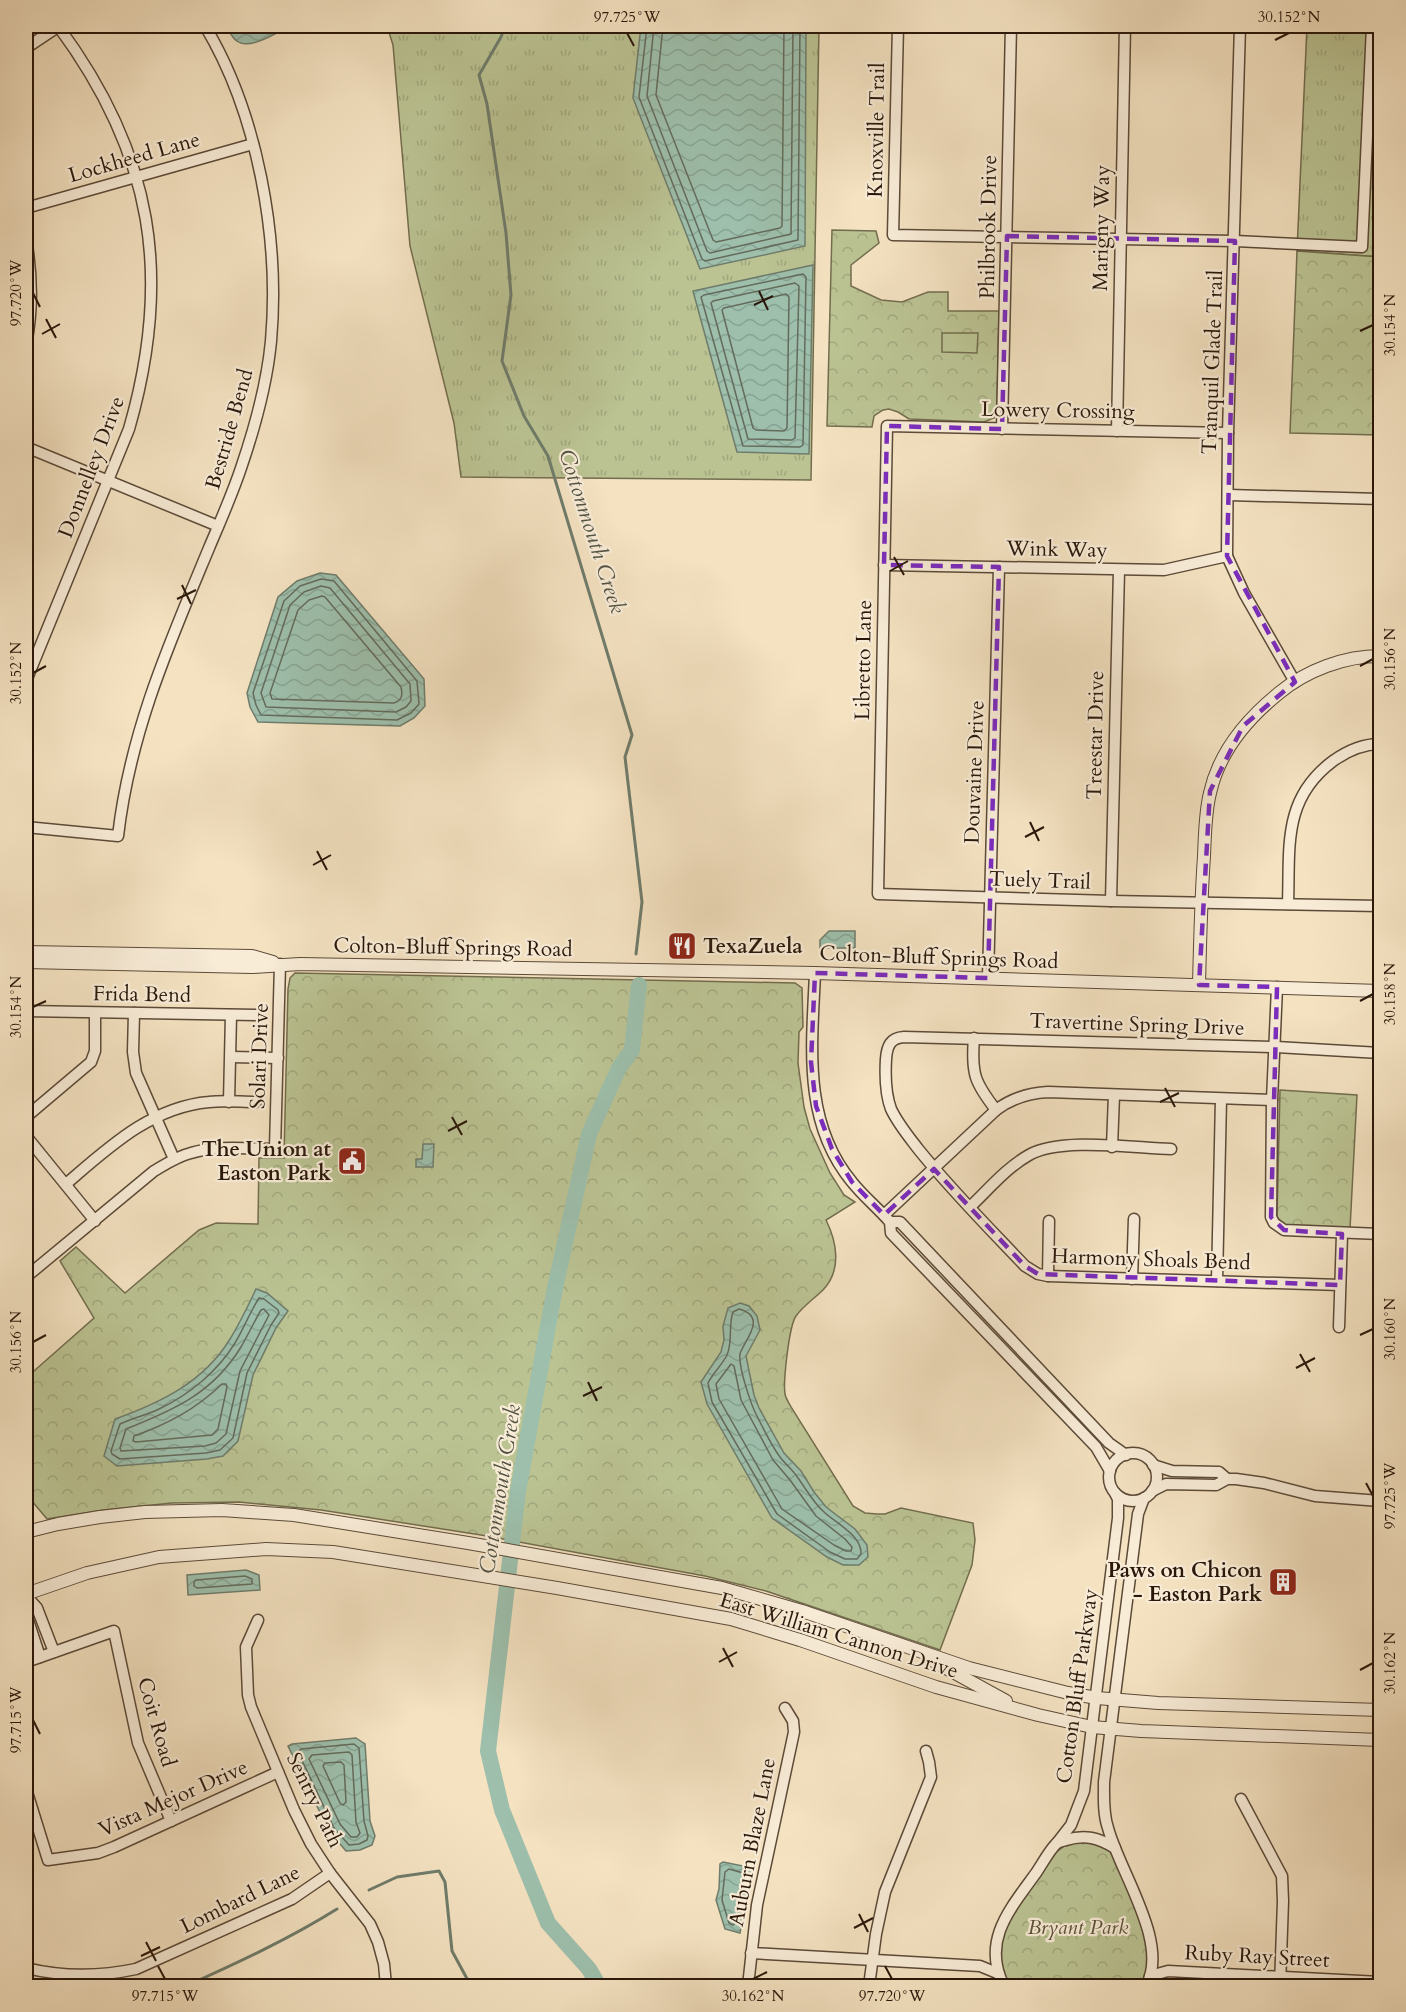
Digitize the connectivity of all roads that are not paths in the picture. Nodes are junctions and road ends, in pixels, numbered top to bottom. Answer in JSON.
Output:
{"nodes":[{"id":1,"x":58,"y":26,"type":"edge"},
{"id":2,"x":205,"y":26,"type":"edge"},
{"id":3,"x":898,"y":26,"type":"edge"},
{"id":4,"x":1011,"y":26,"type":"edge"},
{"id":5,"x":1125,"y":26,"type":"edge"},
{"id":6,"x":1240,"y":26,"type":"edge"},
{"id":7,"x":1372,"y":26,"type":"edge"},
{"id":8,"x":26,"y":48,"type":"edge"},
{"id":9,"x":253,"y":144,"type":"junction"},
{"id":10,"x":137,"y":178,"type":"junction"},
{"id":11,"x":26,"y":208,"type":"edge"},
{"id":12,"x":1007,"y":236,"type":"junction"},
{"id":13,"x":1121,"y":238,"type":"junction"},
{"id":14,"x":26,"y":239,"type":"edge"},
{"id":15,"x":1234,"y":241,"type":"junction"},
{"id":16,"x":28,"y":310,"type":"edge"},
{"id":17,"x":26,"y":344,"type":"edge"},
{"id":18,"x":886,"y":426,"type":"joint"},
{"id":19,"x":1002,"y":429,"type":"junction"},
{"id":20,"x":1117,"y":430,"type":"junction"},
{"id":21,"x":1228,"y":433,"type":"junction"},
{"id":22,"x":26,"y":447,"type":"edge"},
{"id":23,"x":109,"y":481,"type":"junction"},
{"id":24,"x":1229,"y":495,"type":"junction"},
{"id":25,"x":1380,"y":499,"type":"edge"},
{"id":26,"x":218,"y":526,"type":"junction"},
{"id":27,"x":1227,"y":556,"type":"junction"},
{"id":28,"x":884,"y":565,"type":"junction"},
{"id":29,"x":999,"y":567,"type":"junction"},
{"id":30,"x":1119,"y":570,"type":"junction"},
{"id":31,"x":1380,"y":656,"type":"edge"},
{"id":32,"x":27,"y":675,"type":"edge"},
{"id":33,"x":1295,"y":682,"type":"junction"},
{"id":34,"x":1380,"y":744,"type":"edge"},
{"id":35,"x":26,"y":827,"type":"edge"},
{"id":36,"x":878,"y":894,"type":"joint"},
{"id":37,"x":990,"y":897,"type":"junction"},
{"id":38,"x":1111,"y":901,"type":"junction"},
{"id":39,"x":1201,"y":903,"type":"junction"},
{"id":40,"x":1288,"y":904,"type":"junction"},
{"id":41,"x":1380,"y":906,"type":"edge"},
{"id":42,"x":26,"y":952,"type":"edge"},
{"id":43,"x":26,"y":962,"type":"edge"},
{"id":44,"x":280,"y":964,"type":"junction"},
{"id":45,"x":815,"y":973,"type":"junction"},
{"id":46,"x":988,"y":978,"type":"junction"},
{"id":47,"x":1199,"y":985,"type":"junction"},
{"id":48,"x":1277,"y":987,"type":"junction"},
{"id":49,"x":1380,"y":991,"type":"edge"},
{"id":50,"x":26,"y":1011,"type":"edge"},
{"id":51,"x":95,"y":1013,"type":"junction"},
{"id":52,"x":134,"y":1013,"type":"junction"},
{"id":53,"x":231,"y":1015,"type":"junction"},
{"id":54,"x":257,"y":1015,"type":"dead end"},
{"id":55,"x":974,"y":1038,"type":"junction"},
{"id":56,"x":893,"y":1040,"type":"joint"},
{"id":57,"x":1275,"y":1047,"type":"junction"},
{"id":58,"x":1380,"y":1053,"type":"edge"},
{"id":59,"x":231,"y":1057,"type":"junction"},
{"id":60,"x":278,"y":1058,"type":"junction"},
{"id":61,"x":1114,"y":1095,"type":"junction"},
{"id":62,"x":1221,"y":1099,"type":"junction"},
{"id":63,"x":1272,"y":1100,"type":"junction"},
{"id":64,"x":229,"y":1101,"type":"junction"},
{"id":65,"x":256,"y":1102,"type":"dead end"},
{"id":66,"x":996,"y":1110,"type":"junction"},
{"id":67,"x":26,"y":1117,"type":"edge"},
{"id":68,"x":155,"y":1117,"type":"junction"},
{"id":69,"x":26,"y":1136,"type":"edge"},
{"id":70,"x":1112,"y":1147,"type":"junction"},
{"id":71,"x":1171,"y":1149,"type":"dead end"},
{"id":72,"x":174,"y":1159,"type":"junction"},
{"id":73,"x":934,"y":1169,"type":"junction"},
{"id":74,"x":66,"y":1184,"type":"junction"},
{"id":75,"x":970,"y":1208,"type":"junction"},
{"id":76,"x":887,"y":1219,"type":"junction"},
{"id":77,"x":1134,"y":1219,"type":"dead end"},
{"id":78,"x":95,"y":1221,"type":"junction"},
{"id":79,"x":1050,"y":1221,"type":"dead end"},
{"id":80,"x":1342,"y":1234,"type":"junction"},
{"id":81,"x":1380,"y":1234,"type":"edge"},
{"id":82,"x":26,"y":1276,"type":"edge"},
{"id":83,"x":1048,"y":1276,"type":"junction"},
{"id":84,"x":1132,"y":1279,"type":"junction"},
{"id":85,"x":1217,"y":1281,"type":"junction"},
{"id":86,"x":1340,"y":1285,"type":"junction"},
{"id":87,"x":1339,"y":1327,"type":"dead end"},
{"id":88,"x":1126,"y":1455,"type":"junction"},
{"id":89,"x":1153,"y":1465,"type":"junction"},
{"id":90,"x":1110,"y":1471,"type":"junction"},
{"id":91,"x":1227,"y":1479,"type":"junction"},
{"id":92,"x":1115,"y":1493,"type":"junction"},
{"id":93,"x":1148,"y":1494,"type":"junction"},
{"id":94,"x":1380,"y":1500,"type":"edge"},
{"id":95,"x":26,"y":1532,"type":"edge"},
{"id":96,"x":26,"y":1595,"type":"edge"},
{"id":97,"x":26,"y":1614,"type":"edge"},
{"id":98,"x":258,"y":1620,"type":"dead end"},
{"id":99,"x":880,"y":1637,"type":"junction"},
{"id":100,"x":54,"y":1652,"type":"junction"},
{"id":101,"x":40,"y":1657,"type":"junction"},
{"id":102,"x":26,"y":1662,"type":"edge"},
{"id":103,"x":1097,"y":1698,"type":"junction"},
{"id":104,"x":1114,"y":1700,"type":"junction"},
{"id":105,"x":785,"y":1708,"type":"dead end"},
{"id":106,"x":1380,"y":1710,"type":"edge"},
{"id":107,"x":1038,"y":1715,"type":"junction"},
{"id":108,"x":1092,"y":1727,"type":"junction"},
{"id":109,"x":1112,"y":1729,"type":"junction"},
{"id":110,"x":1380,"y":1740,"type":"edge"},
{"id":111,"x":926,"y":1751,"type":"dead end"},
{"id":112,"x":278,"y":1772,"type":"junction"},
{"id":113,"x":26,"y":1789,"type":"edge"},
{"id":114,"x":1241,"y":1799,"type":"dead end"},
{"id":115,"x":171,"y":1821,"type":"junction"},
{"id":116,"x":1058,"y":1843,"type":"junction"},
{"id":117,"x":1115,"y":1848,"type":"junction"},
{"id":118,"x":330,"y":1873,"type":"junction"},
{"id":119,"x":751,"y":1953,"type":"junction"},
{"id":120,"x":995,"y":1956,"type":"junction"},
{"id":121,"x":872,"y":1959,"type":"junction"},
{"id":122,"x":1154,"y":1961,"type":"junction"},
{"id":123,"x":980,"y":1966,"type":"junction"},
{"id":124,"x":26,"y":1968,"type":"edge"},
{"id":125,"x":1168,"y":1971,"type":"junction"},
{"id":126,"x":997,"y":1973,"type":"junction"},
{"id":127,"x":1148,"y":1981,"type":"edge"},
{"id":128,"x":1280,"y":1982,"type":"edge"},
{"id":129,"x":1380,"y":1982,"type":"edge"},
{"id":130,"x":386,"y":1986,"type":"edge"},
{"id":131,"x":748,"y":1986,"type":"edge"},
{"id":132,"x":869,"y":1986,"type":"edge"},
{"id":133,"x":1004,"y":1986,"type":"edge"}],
"edges":[{"from":1,"to":8,"type":"street"},
{"from":1,"to":10,"type":"street","name":"Donnelley Drive"},
{"from":2,"to":9,"type":"street","name":"Bestride Bend"},
{"from":3,"to":12,"type":"street","name":"Knoxville Trail"},
{"from":4,"to":12,"type":"street","name":"Philbrook Drive"},
{"from":5,"to":13,"type":"street","name":"Marigny Way"},
{"from":6,"to":15,"type":"street","name":"Tranquil Glade Trail"},
{"from":7,"to":15,"type":"street"},
{"from":9,"to":10,"type":"street","name":"Lockheed Lane"},
{"from":9,"to":26,"type":"street","name":"Bestride Bend"},
{"from":10,"to":11,"type":"street","name":"Lockheed Lane"},
{"from":10,"to":23,"type":"street","name":"Donnelley Drive"},
{"from":12,"to":13,"type":"street"},
{"from":12,"to":19,"type":"street","name":"Philbrook Drive"},
{"from":13,"to":15,"type":"street"},
{"from":13,"to":20,"type":"street","name":"Marigny Way"},
{"from":14,"to":16,"type":"street"},
{"from":15,"to":21,"type":"street","name":"Tranquil Glade Trail"},
{"from":16,"to":17,"type":"street"},
{"from":18,"to":19,"type":"street","name":"Lowery Crossing"},
{"from":18,"to":28,"type":"street","name":"Libretto Lane"},
{"from":19,"to":20,"type":"street","name":"Lowery Crossing"},
{"from":20,"to":21,"type":"street","name":"Lowery Crossing"},
{"from":21,"to":24,"type":"street","name":"Tranquil Glade Trail"},
{"from":22,"to":23,"type":"street"},
{"from":23,"to":26,"type":"street"},
{"from":23,"to":32,"type":"street","name":"Donnelley Drive"},
{"from":24,"to":25,"type":"street"},
{"from":24,"to":27,"type":"street","name":"Tranquil Glade Trail"},
{"from":26,"to":35,"type":"street","name":"Bestride Bend"},
{"from":27,"to":30,"type":"street","name":"Wink Way"},
{"from":27,"to":33,"type":"street","name":"Tranquil Glade Trail"},
{"from":28,"to":29,"type":"street","name":"Wink Way"},
{"from":28,"to":36,"type":"street","name":"Libretto Lane"},
{"from":29,"to":30,"type":"street","name":"Wink Way"},
{"from":29,"to":37,"type":"street","name":"Douvaine Drive"},
{"from":30,"to":38,"type":"street","name":"Treestar Drive"},
{"from":31,"to":33,"type":"street"},
{"from":33,"to":39,"type":"street"},
{"from":34,"to":40,"type":"street"},
{"from":36,"to":37,"type":"street","name":"Tuely Trail"},
{"from":37,"to":38,"type":"street","name":"Tuely Trail"},
{"from":37,"to":46,"type":"street","name":"Douvaine Drive"},
{"from":38,"to":39,"type":"street","name":"Tuely Trail"},
{"from":39,"to":40,"type":"street","name":"Tuely Trail"},
{"from":39,"to":47,"type":"street"},
{"from":40,"to":41,"type":"street","name":"Tuely Trail"},
{"from":42,"to":44,"type":"street","name":"Colton-Bluff Springs Road"},
{"from":43,"to":44,"type":"street","name":"Colton-Bluff Springs Road"},
{"from":44,"to":45,"type":"street","name":"Colton-Bluff Springs Road"},
{"from":44,"to":60,"type":"street","name":"Solari Drive"},
{"from":45,"to":46,"type":"street","name":"Colton-Bluff Springs Road"},
{"from":45,"to":76,"type":"street"},
{"from":46,"to":47,"type":"street","name":"Colton-Bluff Springs Road"},
{"from":47,"to":48,"type":"street","name":"Colton-Bluff Springs Road"},
{"from":48,"to":49,"type":"street","name":"Colton-Bluff Springs Road"},
{"from":48,"to":57,"type":"street"},
{"from":50,"to":51,"type":"street","name":"Frida Bend"},
{"from":51,"to":52,"type":"street","name":"Frida Bend"},
{"from":51,"to":67,"type":"street"},
{"from":52,"to":53,"type":"street","name":"Frida Bend"},
{"from":52,"to":68,"type":"street"},
{"from":53,"to":54,"type":"street","name":"Frida Bend"},
{"from":53,"to":59,"type":"street"},
{"from":55,"to":56,"type":"street","name":"Travertine Spring Drive"},
{"from":55,"to":57,"type":"street","name":"Travertine Spring Drive"},
{"from":55,"to":66,"type":"street"},
{"from":56,"to":73,"type":"street","name":"Harmony Shoals Bend"},
{"from":57,"to":58,"type":"street","name":"Travertine Spring Drive"},
{"from":57,"to":63,"type":"street"},
{"from":59,"to":60,"type":"street"},
{"from":59,"to":64,"type":"street"},
{"from":60,"to":72,"type":"street","name":"Solari Drive"},
{"from":61,"to":62,"type":"street"},
{"from":61,"to":66,"type":"street"},
{"from":61,"to":70,"type":"street"},
{"from":62,"to":63,"type":"street"},
{"from":62,"to":85,"type":"street"},
{"from":63,"to":80,"type":"street"},
{"from":64,"to":65,"type":"street"},
{"from":64,"to":68,"type":"street"},
{"from":66,"to":73,"type":"street"},
{"from":68,"to":72,"type":"street"},
{"from":68,"to":74,"type":"street"},
{"from":69,"to":74,"type":"street"},
{"from":70,"to":71,"type":"street"},
{"from":70,"to":75,"type":"street"},
{"from":72,"to":78,"type":"street"},
{"from":73,"to":75,"type":"street","name":"Harmony Shoals Bend"},
{"from":73,"to":76,"type":"street"},
{"from":74,"to":78,"type":"street"},
{"from":75,"to":83,"type":"street","name":"Harmony Shoals Bend"},
{"from":76,"to":88,"type":"street"},
{"from":76,"to":90,"type":"street"},
{"from":77,"to":84,"type":"street"},
{"from":78,"to":82,"type":"street"},
{"from":79,"to":83,"type":"street"},
{"from":80,"to":81,"type":"street"},
{"from":80,"to":86,"type":"street"},
{"from":83,"to":84,"type":"street","name":"Harmony Shoals Bend"},
{"from":84,"to":85,"type":"street","name":"Harmony Shoals Bend"},
{"from":85,"to":86,"type":"street","name":"Harmony Shoals Bend"},
{"from":86,"to":87,"type":"street"},
{"from":88,"to":89,"type":"street"},
{"from":88,"to":90,"type":"street"},
{"from":89,"to":91,"type":"street"},
{"from":89,"to":93,"type":"street"},
{"from":90,"to":92,"type":"street"},
{"from":91,"to":93,"type":"street"},
{"from":91,"to":94,"type":"street"},
{"from":92,"to":93,"type":"street"},
{"from":92,"to":103,"type":"street","name":"Cotton Bluff Parkway"},
{"from":93,"to":104,"type":"street","name":"Cotton Bluff Parkway"},
{"from":95,"to":99,"type":"street","name":"East William Cannon Drive"},
{"from":96,"to":100,"type":"street"},
{"from":96,"to":107,"type":"street","name":"East William Cannon Drive"},
{"from":97,"to":101,"type":"street"},
{"from":98,"to":112,"type":"street","name":"Sentry Path"},
{"from":99,"to":103,"type":"street","name":"East William Cannon Drive"},
{"from":99,"to":107,"type":"street","name":"East William Cannon Drive"},
{"from":100,"to":101,"type":"street"},
{"from":100,"to":115,"type":"street","name":"Coit Road"},
{"from":101,"to":102,"type":"street"},
{"from":103,"to":104,"type":"street","name":"East William Cannon Drive"},
{"from":103,"to":108,"type":"street","name":"Cotton Bluff Parkway"},
{"from":104,"to":106,"type":"street","name":"East William Cannon Drive"},
{"from":104,"to":109,"type":"street","name":"Cotton Bluff Parkway"},
{"from":105,"to":119,"type":"street","name":"Auburn Blaze Lane"},
{"from":107,"to":108,"type":"street","name":"East William Cannon Drive"},
{"from":108,"to":109,"type":"street","name":"East William Cannon Drive"},
{"from":108,"to":116,"type":"street","name":"Cotton Bluff Parkway"},
{"from":109,"to":110,"type":"street","name":"East William Cannon Drive"},
{"from":109,"to":117,"type":"street","name":"Cotton Bluff Parkway"},
{"from":111,"to":121,"type":"street"},
{"from":112,"to":115,"type":"street","name":"Vista Mejor Drive"},
{"from":112,"to":118,"type":"street","name":"Sentry Path"},
{"from":113,"to":115,"type":"street","name":"Vista Mejor Drive"},
{"from":114,"to":128,"type":"street"},
{"from":116,"to":117,"type":"street"},
{"from":116,"to":120,"type":"street","name":"Cotton Bluff Parkway"},
{"from":117,"to":122,"type":"street","name":"Cotton Bluff Parkway"},
{"from":118,"to":124,"type":"street","name":"Lombard Lane"},
{"from":118,"to":130,"type":"street","name":"Sentry Path"},
{"from":119,"to":121,"type":"street"},
{"from":119,"to":131,"type":"street","name":"Auburn Blaze Lane"},
{"from":120,"to":123,"type":"street"},
{"from":120,"to":126,"type":"street","name":"Cotton Bluff Parkway"},
{"from":121,"to":123,"type":"street"},
{"from":121,"to":132,"type":"street"},
{"from":122,"to":125,"type":"street"},
{"from":122,"to":127,"type":"street"},
{"from":123,"to":126,"type":"street"},
{"from":125,"to":127,"type":"street"},
{"from":125,"to":128,"type":"street","name":"Ruby Ray Street"},
{"from":126,"to":133,"type":"street"},
{"from":128,"to":129,"type":"street","name":"Ruby Ray Street"}]}
